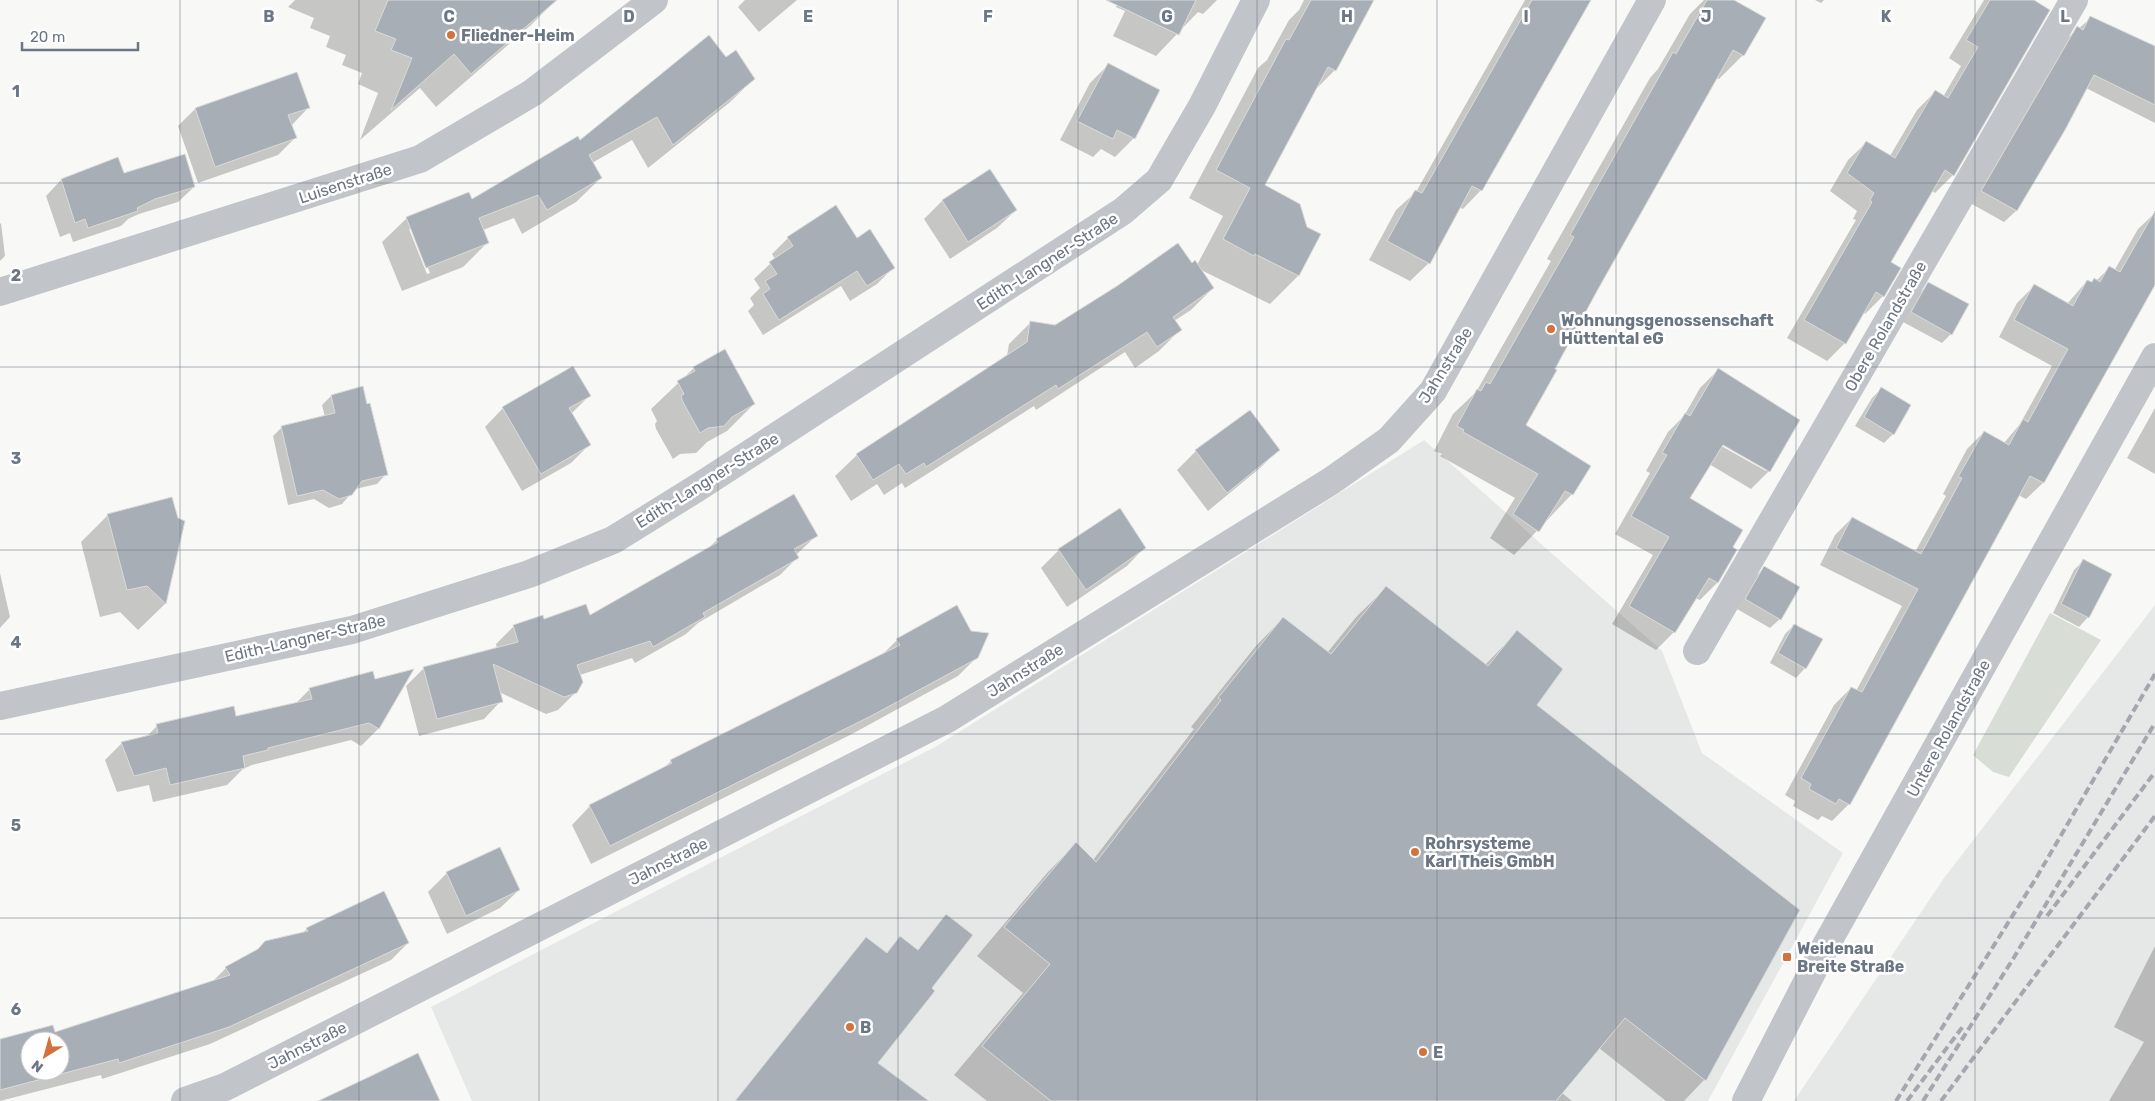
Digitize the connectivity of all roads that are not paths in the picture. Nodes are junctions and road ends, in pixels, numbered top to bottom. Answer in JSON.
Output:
{"nodes":[{"id":1,"x":654,"y":0,"type":"edge"},
{"id":2,"x":1256,"y":0,"type":"edge"},
{"id":3,"x":1652,"y":0,"type":"edge"},
{"id":4,"x":2074,"y":0,"type":"edge"},
{"id":5,"x":0,"y":292,"type":"edge"},
{"id":6,"x":2155,"y":357,"type":"edge"},
{"id":7,"x":1697,"y":651,"type":"dead end"},
{"id":8,"x":0,"y":706,"type":"edge"},
{"id":9,"x":184,"y":1101,"type":"edge"},
{"id":10,"x":1746,"y":1101,"type":"edge"}],
"edges":[{"from":1,"to":5,"type":"street","name":"Luisenstraße"},
{"from":2,"to":8,"type":"street","name":"Edith-Langner-Straße"},
{"from":3,"to":9,"type":"street","name":"Jahnstraße"},
{"from":4,"to":7,"type":"street","name":"Obere Rolandstraße"},
{"from":6,"to":10,"type":"street","name":"Untere Rolandstraße"}]}
